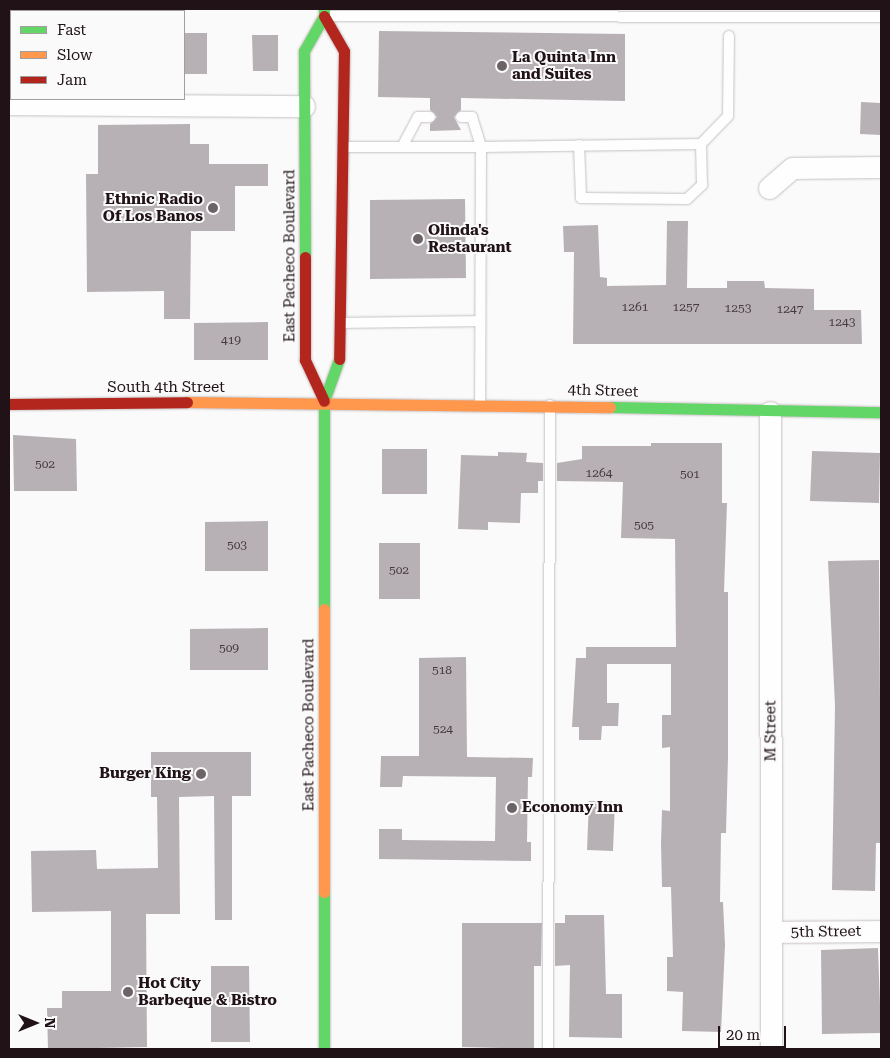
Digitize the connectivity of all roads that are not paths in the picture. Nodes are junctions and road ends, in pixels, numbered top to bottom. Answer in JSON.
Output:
{"nodes":[{"id":1,"x":324,"y":12,"type":"edge"},
{"id":2,"x":881,"y":16,"type":"edge"},
{"id":3,"x":728,"y":36,"type":"dead end"},
{"id":4,"x":9,"y":104,"type":"edge"},
{"id":5,"x":311,"y":111,"type":"junction"},
{"id":6,"x":430,"y":117,"type":"dead end"},
{"id":7,"x":461,"y":117,"type":"dead end"},
{"id":8,"x":701,"y":144,"type":"junction"},
{"id":9,"x":579,"y":145,"type":"junction"},
{"id":10,"x":344,"y":147,"type":"junction"},
{"id":11,"x":402,"y":147,"type":"junction"},
{"id":12,"x":481,"y":148,"type":"junction"},
{"id":13,"x":881,"y":167,"type":"edge"},
{"id":14,"x":769,"y":188,"type":"dead end"},
{"id":15,"x":326,"y":228,"type":"dead end"},
{"id":16,"x":342,"y":249,"type":"junction"},
{"id":17,"x":480,"y":321,"type":"junction"},
{"id":18,"x":342,"y":323,"type":"junction"},
{"id":19,"x":324,"y":401,"type":"junction"},
{"id":20,"x":9,"y":404,"type":"edge"},
{"id":21,"x":480,"y":404,"type":"junction"},
{"id":22,"x":550,"y":405,"type":"junction"},
{"id":23,"x":770,"y":412,"type":"junction"},
{"id":24,"x":881,"y":412,"type":"edge"},
{"id":25,"x":881,"y":931,"type":"edge"},
{"id":26,"x":771,"y":932,"type":"junction"},
{"id":27,"x":324,"y":1049,"type":"edge"},
{"id":28,"x":548,"y":1049,"type":"edge"},
{"id":29,"x":772,"y":1049,"type":"edge"}],
"edges":[{"from":1,"to":2,"type":"lane"},
{"from":1,"to":5,"type":"main road","name":"East Pacheco Boulevard"},
{"from":1,"to":10,"type":"main road","name":"East Pacheco Boulevard"},
{"from":3,"to":8,"type":"lane"},
{"from":4,"to":5,"type":"street"},
{"from":5,"to":19,"type":"main road","name":"East Pacheco Boulevard"},
{"from":6,"to":11,"type":"lane"},
{"from":7,"to":12,"type":"lane"},
{"from":8,"to":9,"type":"lane"},
{"from":8,"to":9,"type":"lane"},
{"from":9,"to":12,"type":"lane"},
{"from":10,"to":11,"type":"lane"},
{"from":10,"to":16,"type":"main road","name":"East Pacheco Boulevard"},
{"from":11,"to":12,"type":"lane"},
{"from":12,"to":17,"type":"lane"},
{"from":13,"to":14,"type":"street"},
{"from":15,"to":16,"type":"main road"},
{"from":16,"to":18,"type":"main road","name":"East Pacheco Boulevard"},
{"from":17,"to":18,"type":"lane"},
{"from":17,"to":21,"type":"lane"},
{"from":18,"to":19,"type":"main road","name":"East Pacheco Boulevard"},
{"from":19,"to":20,"type":"main road","name":"South 4th Street"},
{"from":19,"to":21,"type":"main road","name":"4th Street"},
{"from":19,"to":27,"type":"main road","name":"East Pacheco Boulevard"},
{"from":21,"to":22,"type":"main road","name":"4th Street"},
{"from":22,"to":23,"type":"main road","name":"4th Street"},
{"from":22,"to":28,"type":"lane"},
{"from":23,"to":24,"type":"main road","name":"4th Street"},
{"from":23,"to":26,"type":"street","name":"M Street"},
{"from":25,"to":26,"type":"street","name":"5th Street"},
{"from":26,"to":29,"type":"street","name":"M Street"}]}
